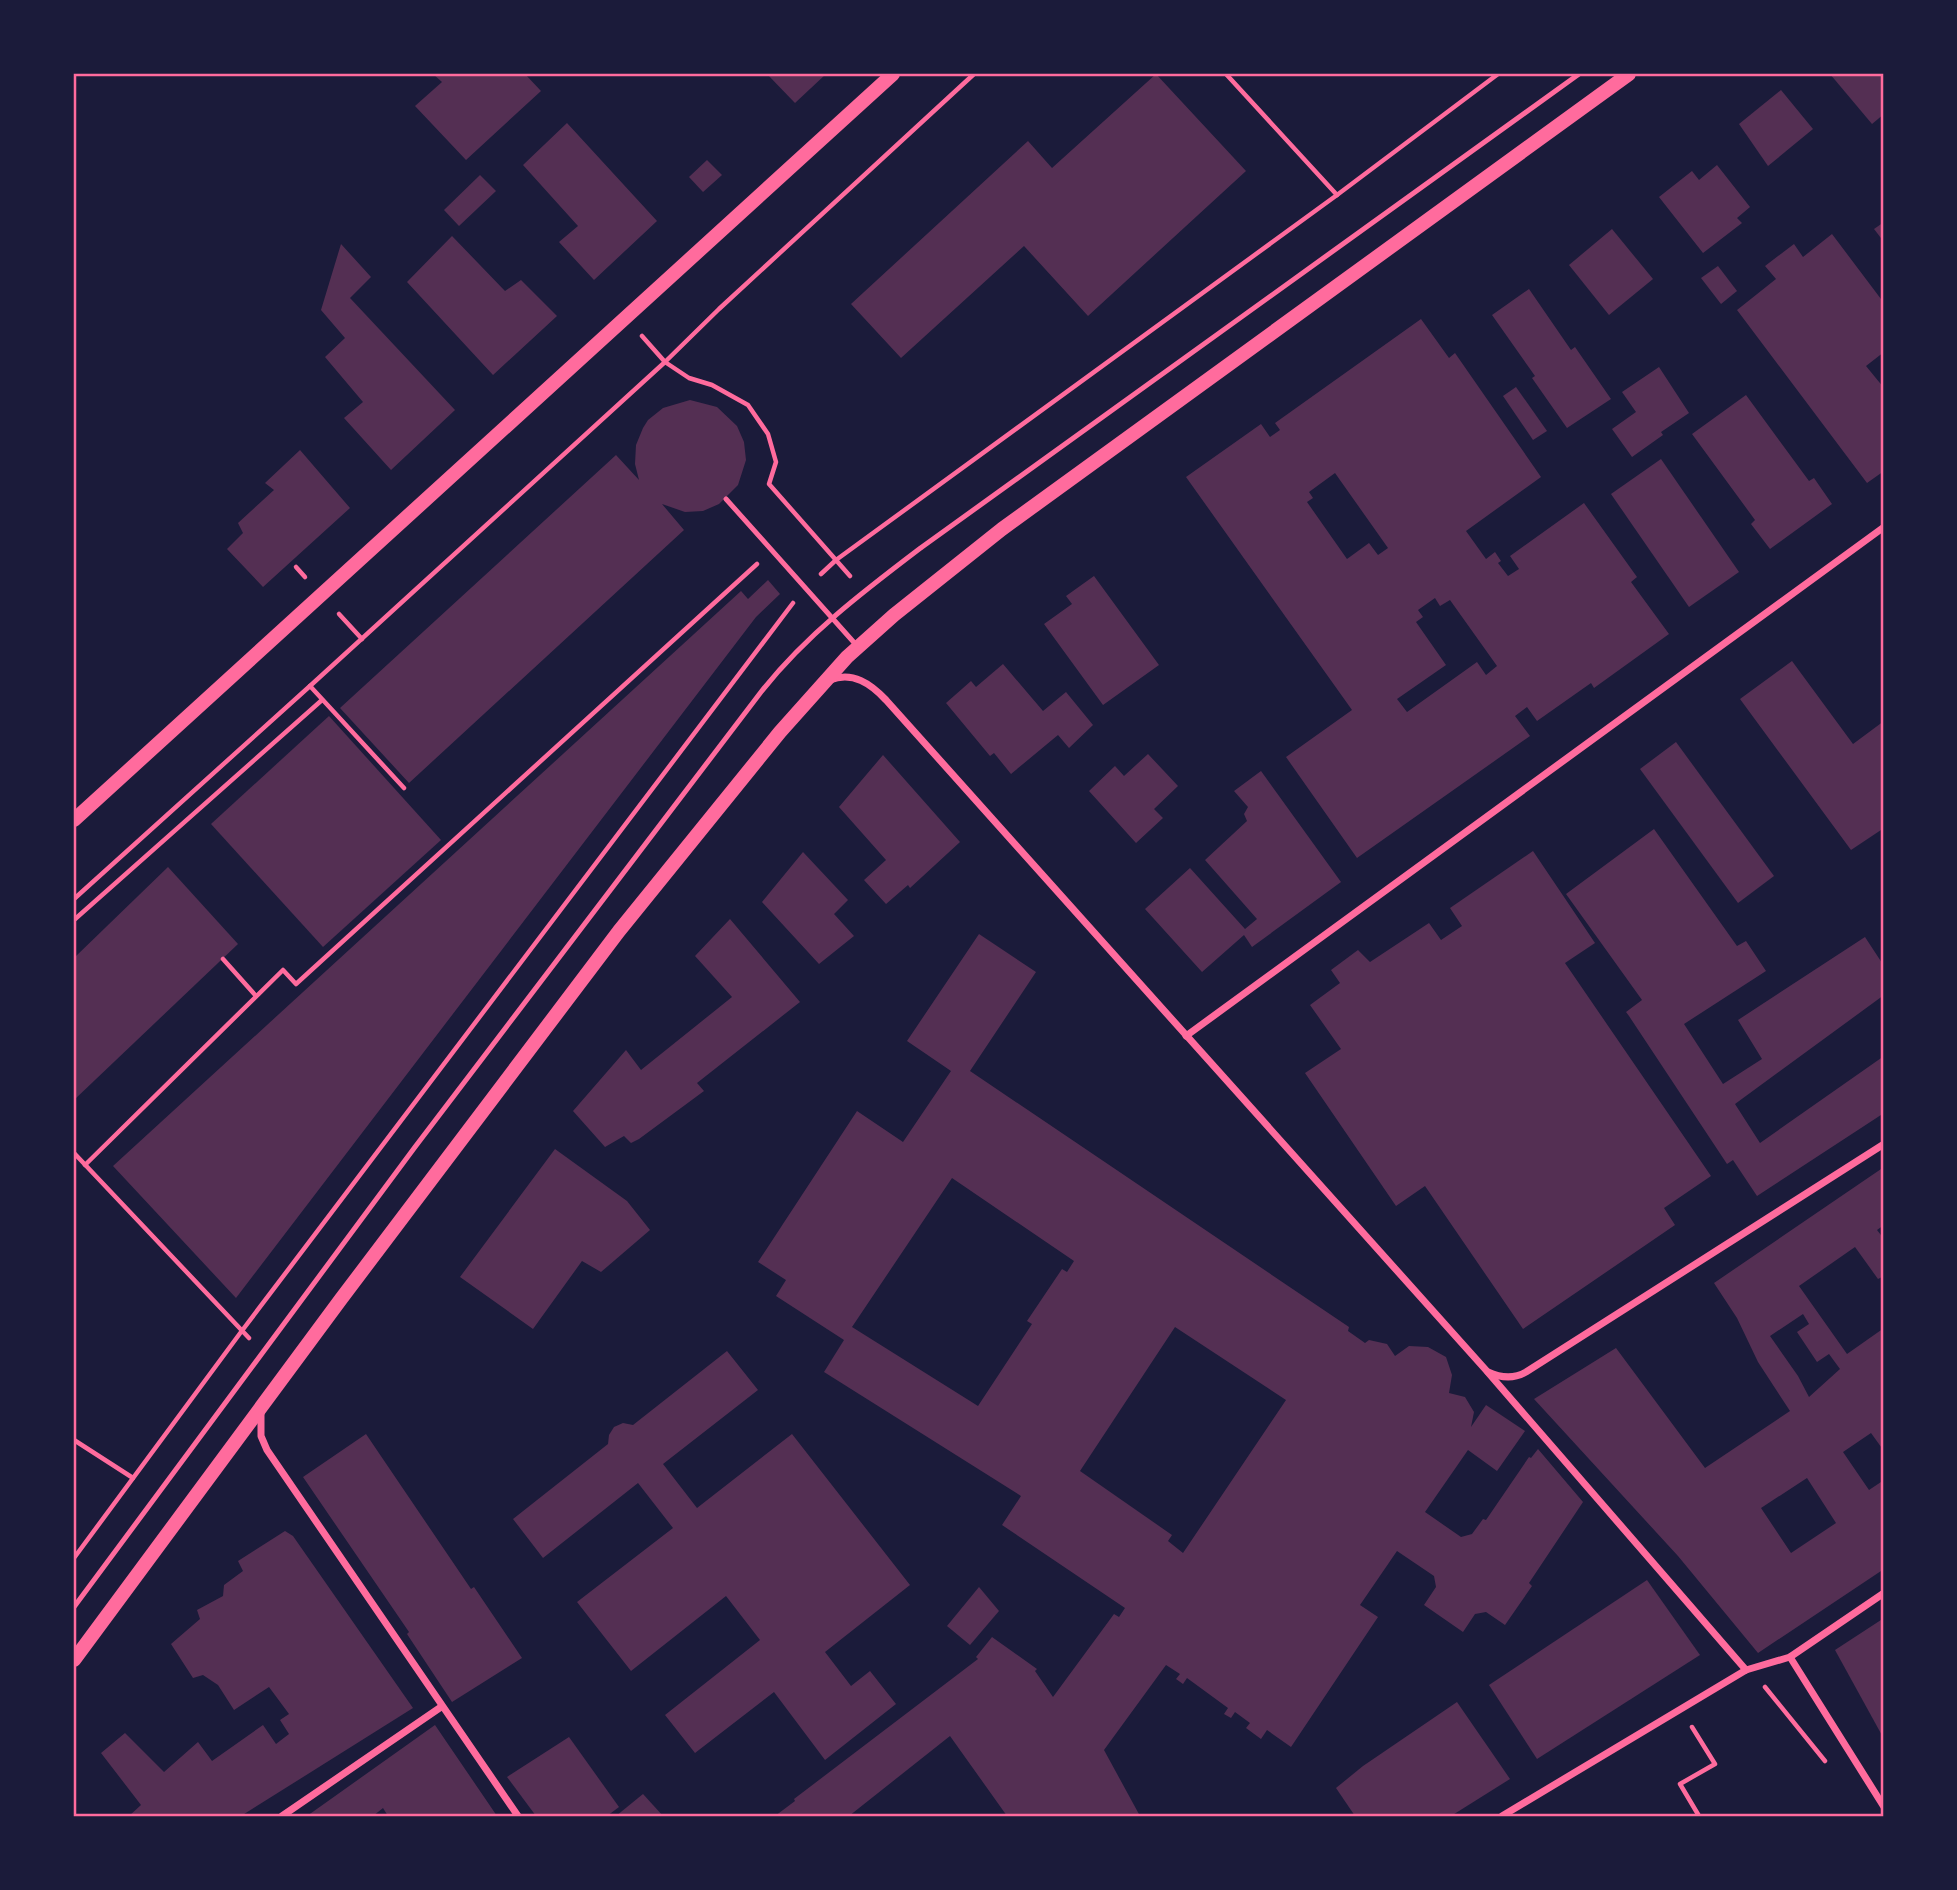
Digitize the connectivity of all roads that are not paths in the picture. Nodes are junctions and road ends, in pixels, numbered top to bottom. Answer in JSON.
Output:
{"nodes":[{"id":1,"x":893,"y":74,"type":"edge"},
{"id":2,"x":1579,"y":74,"type":"edge"},
{"id":3,"x":1629,"y":74,"type":"edge"},
{"id":4,"x":726,"y":499,"type":"dead end"},
{"id":5,"x":1884,"y":527,"type":"edge"},
{"id":6,"x":832,"y":618,"type":"junction"},
{"id":7,"x":858,"y":647,"type":"junction"},
{"id":8,"x":815,"y":692,"type":"junction"},
{"id":9,"x":74,"y":820,"type":"edge"},
{"id":10,"x":1186,"y":1036,"type":"junction"},
{"id":11,"x":1884,"y":1144,"type":"edge"},
{"id":12,"x":1485,"y":1369,"type":"junction"},
{"id":13,"x":270,"y":1394,"type":"junction"},
{"id":14,"x":1884,"y":1594,"type":"edge"},
{"id":15,"x":74,"y":1607,"type":"edge"},
{"id":16,"x":1790,"y":1657,"type":"junction"},
{"id":17,"x":74,"y":1660,"type":"edge"},
{"id":18,"x":1746,"y":1670,"type":"junction"},
{"id":19,"x":441,"y":1707,"type":"junction"},
{"id":20,"x":1884,"y":1807,"type":"edge"},
{"id":21,"x":282,"y":1816,"type":"edge"},
{"id":22,"x":518,"y":1816,"type":"edge"},
{"id":23,"x":1502,"y":1816,"type":"edge"}],
"edges":[{"from":1,"to":9,"type":"main road"},
{"from":2,"to":6,"type":"lane"},
{"from":3,"to":7,"type":"main road"},
{"from":4,"to":6,"type":"lane"},
{"from":5,"to":10,"type":"street"},
{"from":6,"to":7,"type":"lane"},
{"from":6,"to":15,"type":"lane"},
{"from":7,"to":8,"type":"main road"},
{"from":8,"to":10,"type":"street"},
{"from":8,"to":13,"type":"main road"},
{"from":10,"to":12,"type":"street"},
{"from":11,"to":12,"type":"street"},
{"from":12,"to":18,"type":"street"},
{"from":13,"to":17,"type":"main road"},
{"from":13,"to":19,"type":"street"},
{"from":14,"to":16,"type":"street"},
{"from":16,"to":18,"type":"street"},
{"from":16,"to":20,"type":"street"},
{"from":18,"to":23,"type":"street"},
{"from":19,"to":21,"type":"street"},
{"from":19,"to":22,"type":"street"}]}
